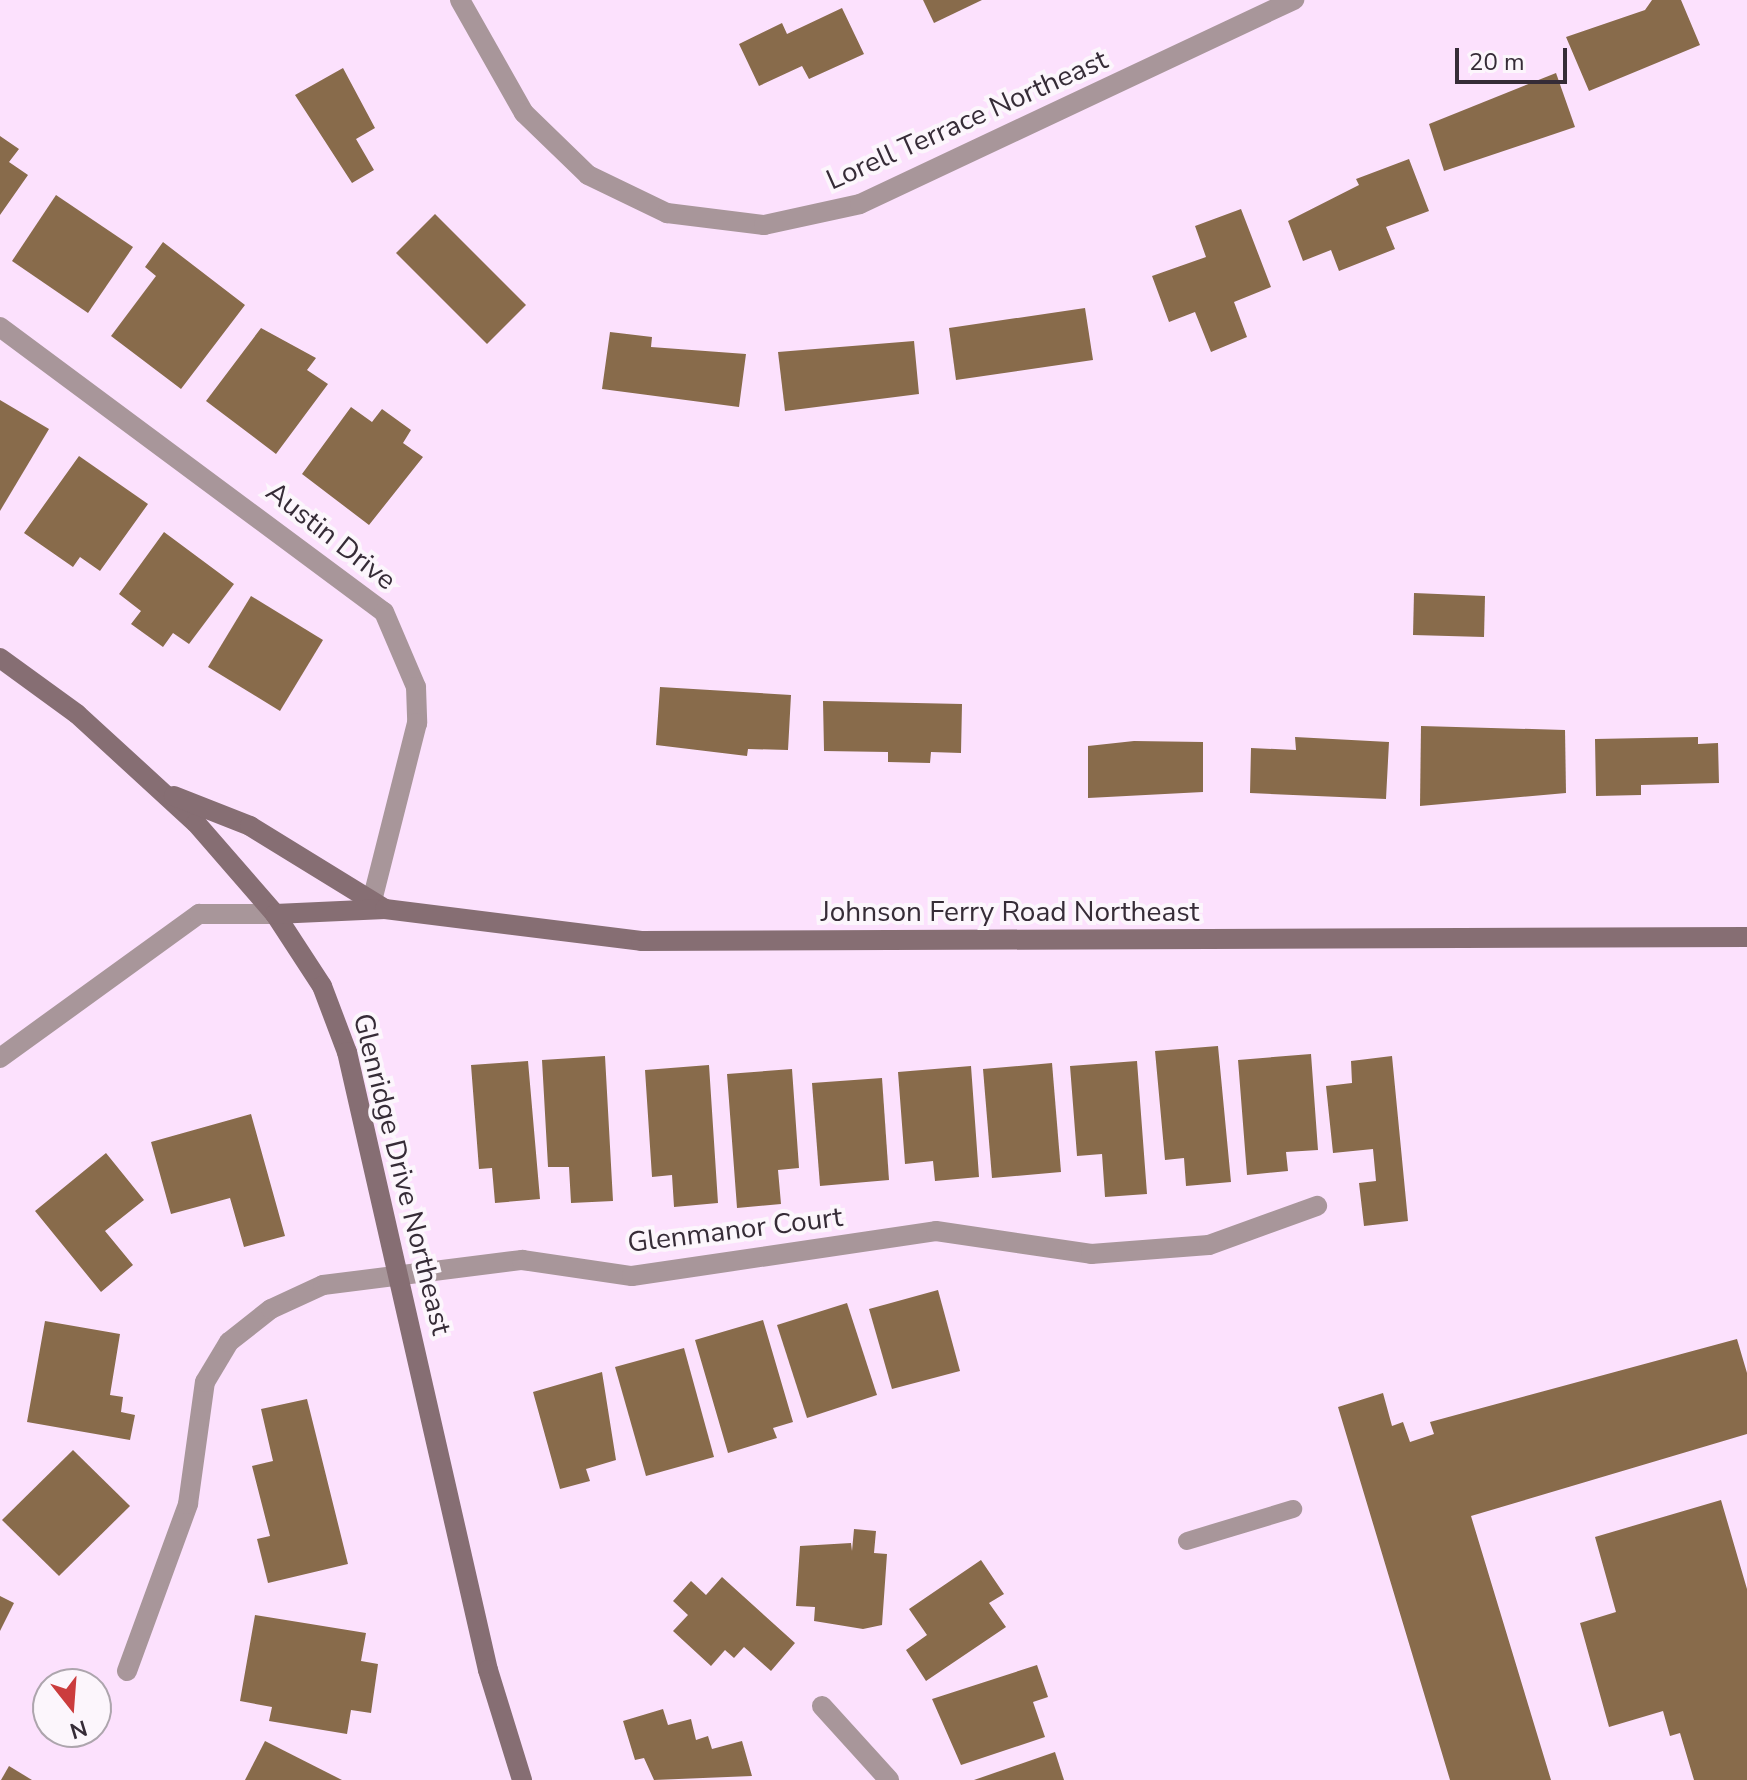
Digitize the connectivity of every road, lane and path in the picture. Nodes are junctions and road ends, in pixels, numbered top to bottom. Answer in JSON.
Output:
{"nodes":[{"id":1,"x":460,"y":0,"type":"edge"},
{"id":2,"x":1294,"y":0,"type":"edge"},
{"id":3,"x":0,"y":327,"type":"edge"},
{"id":4,"x":0,"y":658,"type":"edge"},
{"id":5,"x":164,"y":792,"type":"junction"},
{"id":6,"x":378,"y":905,"type":"junction"},
{"id":7,"x":275,"y":914,"type":"junction"},
{"id":8,"x":1747,"y":937,"type":"edge"},
{"id":9,"x":0,"y":1058,"type":"edge"},
{"id":10,"x":1317,"y":1206,"type":"dead end"},
{"id":11,"x":401,"y":1274,"type":"junction"},
{"id":12,"x":1293,"y":1509,"type":"dead end"},
{"id":13,"x":1187,"y":1541,"type":"dead end"},
{"id":14,"x":127,"y":1671,"type":"dead end"},
{"id":15,"x":822,"y":1706,"type":"dead end"},
{"id":16,"x":522,"y":1780,"type":"edge"},
{"id":17,"x":889,"y":1780,"type":"edge"}],
"edges":[{"from":1,"to":2,"type":"street","name":"Lorell Terrace Northeast"},
{"from":3,"to":6,"type":"street","name":"Austin Drive"},
{"from":4,"to":5,"type":"street","name":"Glenridge Drive Northeast"},
{"from":5,"to":6,"type":"street"},
{"from":5,"to":7,"type":"street","name":"Glenridge Drive Northeast"},
{"from":6,"to":7,"type":"street","name":"Johnson Ferry Road Northeast"},
{"from":6,"to":8,"type":"street","name":"Johnson Ferry Road Northeast"},
{"from":7,"to":9,"type":"street"},
{"from":7,"to":11,"type":"street","name":"Glenridge Drive Northeast"},
{"from":10,"to":11,"type":"street","name":"Glenmanor Court"},
{"from":11,"to":14,"type":"street","name":"Glenmanor Court"},
{"from":11,"to":16,"type":"street","name":"Glenridge Drive Northeast"},
{"from":12,"to":13,"type":"lane"},
{"from":15,"to":17,"type":"street"}]}
